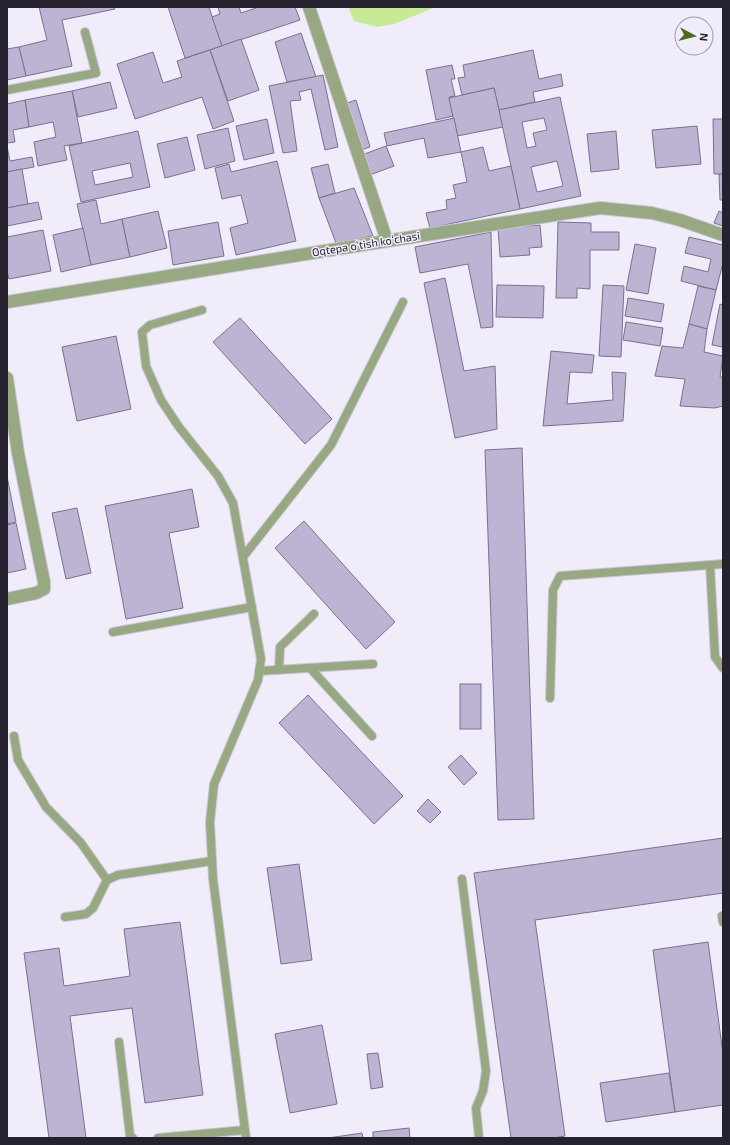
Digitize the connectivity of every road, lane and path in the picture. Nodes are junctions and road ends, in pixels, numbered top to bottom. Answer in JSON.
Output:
{"nodes":[{"id":1,"x":309,"y":7,"type":"edge"},
{"id":2,"x":85,"y":32,"type":"dead end"},
{"id":3,"x":7,"y":90,"type":"edge"},
{"id":4,"x":723,"y":235,"type":"edge"},
{"id":5,"x":387,"y":241,"type":"junction"},
{"id":6,"x":7,"y":302,"type":"edge"},
{"id":7,"x":403,"y":302,"type":"dead end"},
{"id":8,"x":202,"y":310,"type":"dead end"},
{"id":9,"x":7,"y":378,"type":"edge"},
{"id":10,"x":13,"y":453,"type":"edge"},
{"id":11,"x":243,"y":557,"type":"junction"},
{"id":12,"x":723,"y":564,"type":"edge"},
{"id":13,"x":710,"y":565,"type":"junction"},
{"id":14,"x":7,"y":598,"type":"edge"},
{"id":15,"x":252,"y":608,"type":"junction"},
{"id":16,"x":314,"y":614,"type":"dead end"},
{"id":17,"x":113,"y":632,"type":"dead end"},
{"id":18,"x":373,"y":664,"type":"dead end"},
{"id":19,"x":310,"y":668,"type":"junction"},
{"id":20,"x":723,"y":668,"type":"edge"},
{"id":21,"x":279,"y":670,"type":"junction"},
{"id":22,"x":259,"y":672,"type":"junction"},
{"id":23,"x":550,"y":698,"type":"dead end"},
{"id":24,"x":14,"y":736,"type":"dead end"},
{"id":25,"x":372,"y":736,"type":"dead end"},
{"id":26,"x":212,"y":861,"type":"junction"},
{"id":27,"x":462,"y":879,"type":"dead end"},
{"id":28,"x":108,"y":880,"type":"junction"},
{"id":29,"x":65,"y":917,"type":"dead end"},
{"id":30,"x":119,"y":1042,"type":"dead end"},
{"id":31,"x":245,"y":1134,"type":"edge"},
{"id":32,"x":133,"y":1138,"type":"edge"},
{"id":33,"x":158,"y":1138,"type":"edge"},
{"id":34,"x":479,"y":1138,"type":"edge"}],
"edges":[{"from":1,"to":5,"type":"street"},
{"from":2,"to":3,"type":"lane"},
{"from":4,"to":5,"type":"street","name":"Oqtepa oʻtish koʻchasi"},
{"from":5,"to":6,"type":"street","name":"Oqtepa oʻtish koʻchasi"},
{"from":7,"to":11,"type":"lane"},
{"from":8,"to":11,"type":"lane"},
{"from":9,"to":10,"type":"street"},
{"from":10,"to":14,"type":"street"},
{"from":11,"to":15,"type":"lane"},
{"from":12,"to":13,"type":"lane"},
{"from":13,"to":20,"type":"lane"},
{"from":13,"to":23,"type":"lane"},
{"from":15,"to":17,"type":"lane"},
{"from":15,"to":22,"type":"lane"},
{"from":16,"to":21,"type":"lane"},
{"from":18,"to":19,"type":"lane"},
{"from":19,"to":21,"type":"lane"},
{"from":19,"to":25,"type":"lane"},
{"from":21,"to":22,"type":"lane"},
{"from":22,"to":26,"type":"lane"},
{"from":24,"to":28,"type":"lane"},
{"from":26,"to":28,"type":"lane"},
{"from":26,"to":31,"type":"lane"},
{"from":27,"to":34,"type":"lane"},
{"from":28,"to":29,"type":"lane"},
{"from":30,"to":32,"type":"lane"},
{"from":31,"to":33,"type":"lane"}]}
